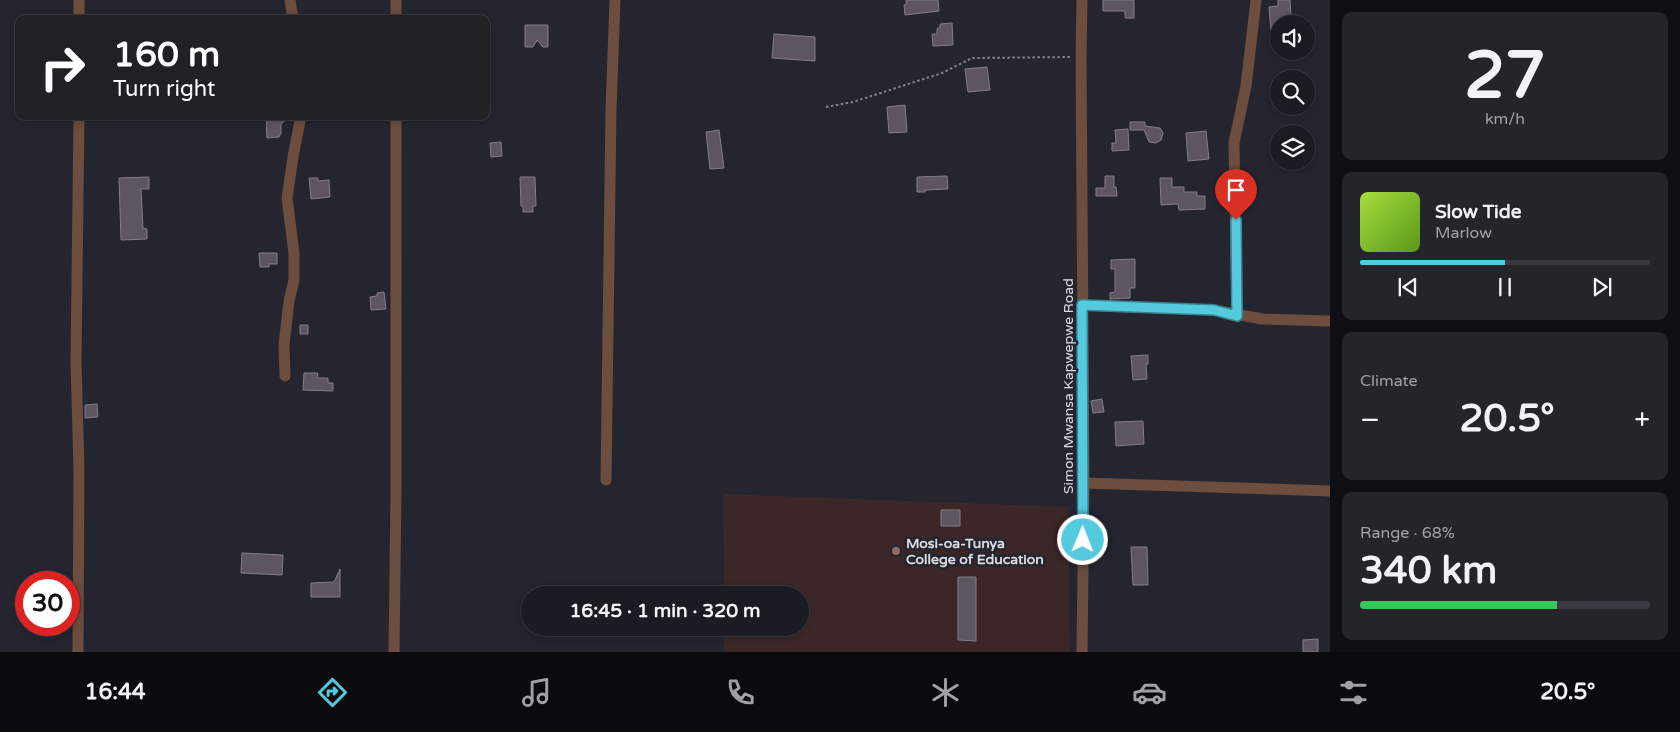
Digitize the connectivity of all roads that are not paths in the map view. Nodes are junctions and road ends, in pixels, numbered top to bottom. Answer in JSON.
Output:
{"nodes":[{"id":1,"x":79,"y":0,"type":"edge"},
{"id":2,"x":290,"y":0,"type":"edge"},
{"id":3,"x":396,"y":0,"type":"edge"},
{"id":4,"x":615,"y":0,"type":"edge"},
{"id":5,"x":1082,"y":0,"type":"edge"},
{"id":6,"x":1256,"y":0,"type":"edge"},
{"id":7,"x":79,"y":15,"type":"edge"},
{"id":8,"x":292,"y":15,"type":"edge"},
{"id":9,"x":396,"y":15,"type":"edge"},
{"id":10,"x":79,"y":120,"type":"edge"},
{"id":11,"x":300,"y":120,"type":"edge"},
{"id":12,"x":396,"y":120,"type":"edge"},
{"id":13,"x":1082,"y":305,"type":"junction"},
{"id":14,"x":1237,"y":316,"type":"junction"},
{"id":15,"x":1330,"y":321,"type":"edge"},
{"id":16,"x":285,"y":376,"type":"dead end"},
{"id":17,"x":606,"y":480,"type":"dead end"},
{"id":18,"x":1084,"y":483,"type":"junction"},
{"id":19,"x":1330,"y":491,"type":"edge"},
{"id":20,"x":78,"y":652,"type":"edge"},
{"id":21,"x":394,"y":652,"type":"edge"},
{"id":22,"x":1082,"y":652,"type":"edge"}],
"edges":[{"from":1,"to":7,"type":"street"},
{"from":2,"to":8,"type":"street"},
{"from":3,"to":9,"type":"street"},
{"from":4,"to":17,"type":"street"},
{"from":5,"to":13,"type":"street","name":"Simon Mwansa Kapwepwe Road"},
{"from":6,"to":14,"type":"street"},
{"from":10,"to":20,"type":"street"},
{"from":11,"to":16,"type":"street"},
{"from":12,"to":21,"type":"street"},
{"from":13,"to":14,"type":"street"},
{"from":13,"to":18,"type":"street","name":"Simon Mwansa Kapwepwe Road"},
{"from":14,"to":15,"type":"street"},
{"from":18,"to":19,"type":"street"},
{"from":18,"to":22,"type":"street","name":"Simon Mwansa Kapwepwe Road"}]}
